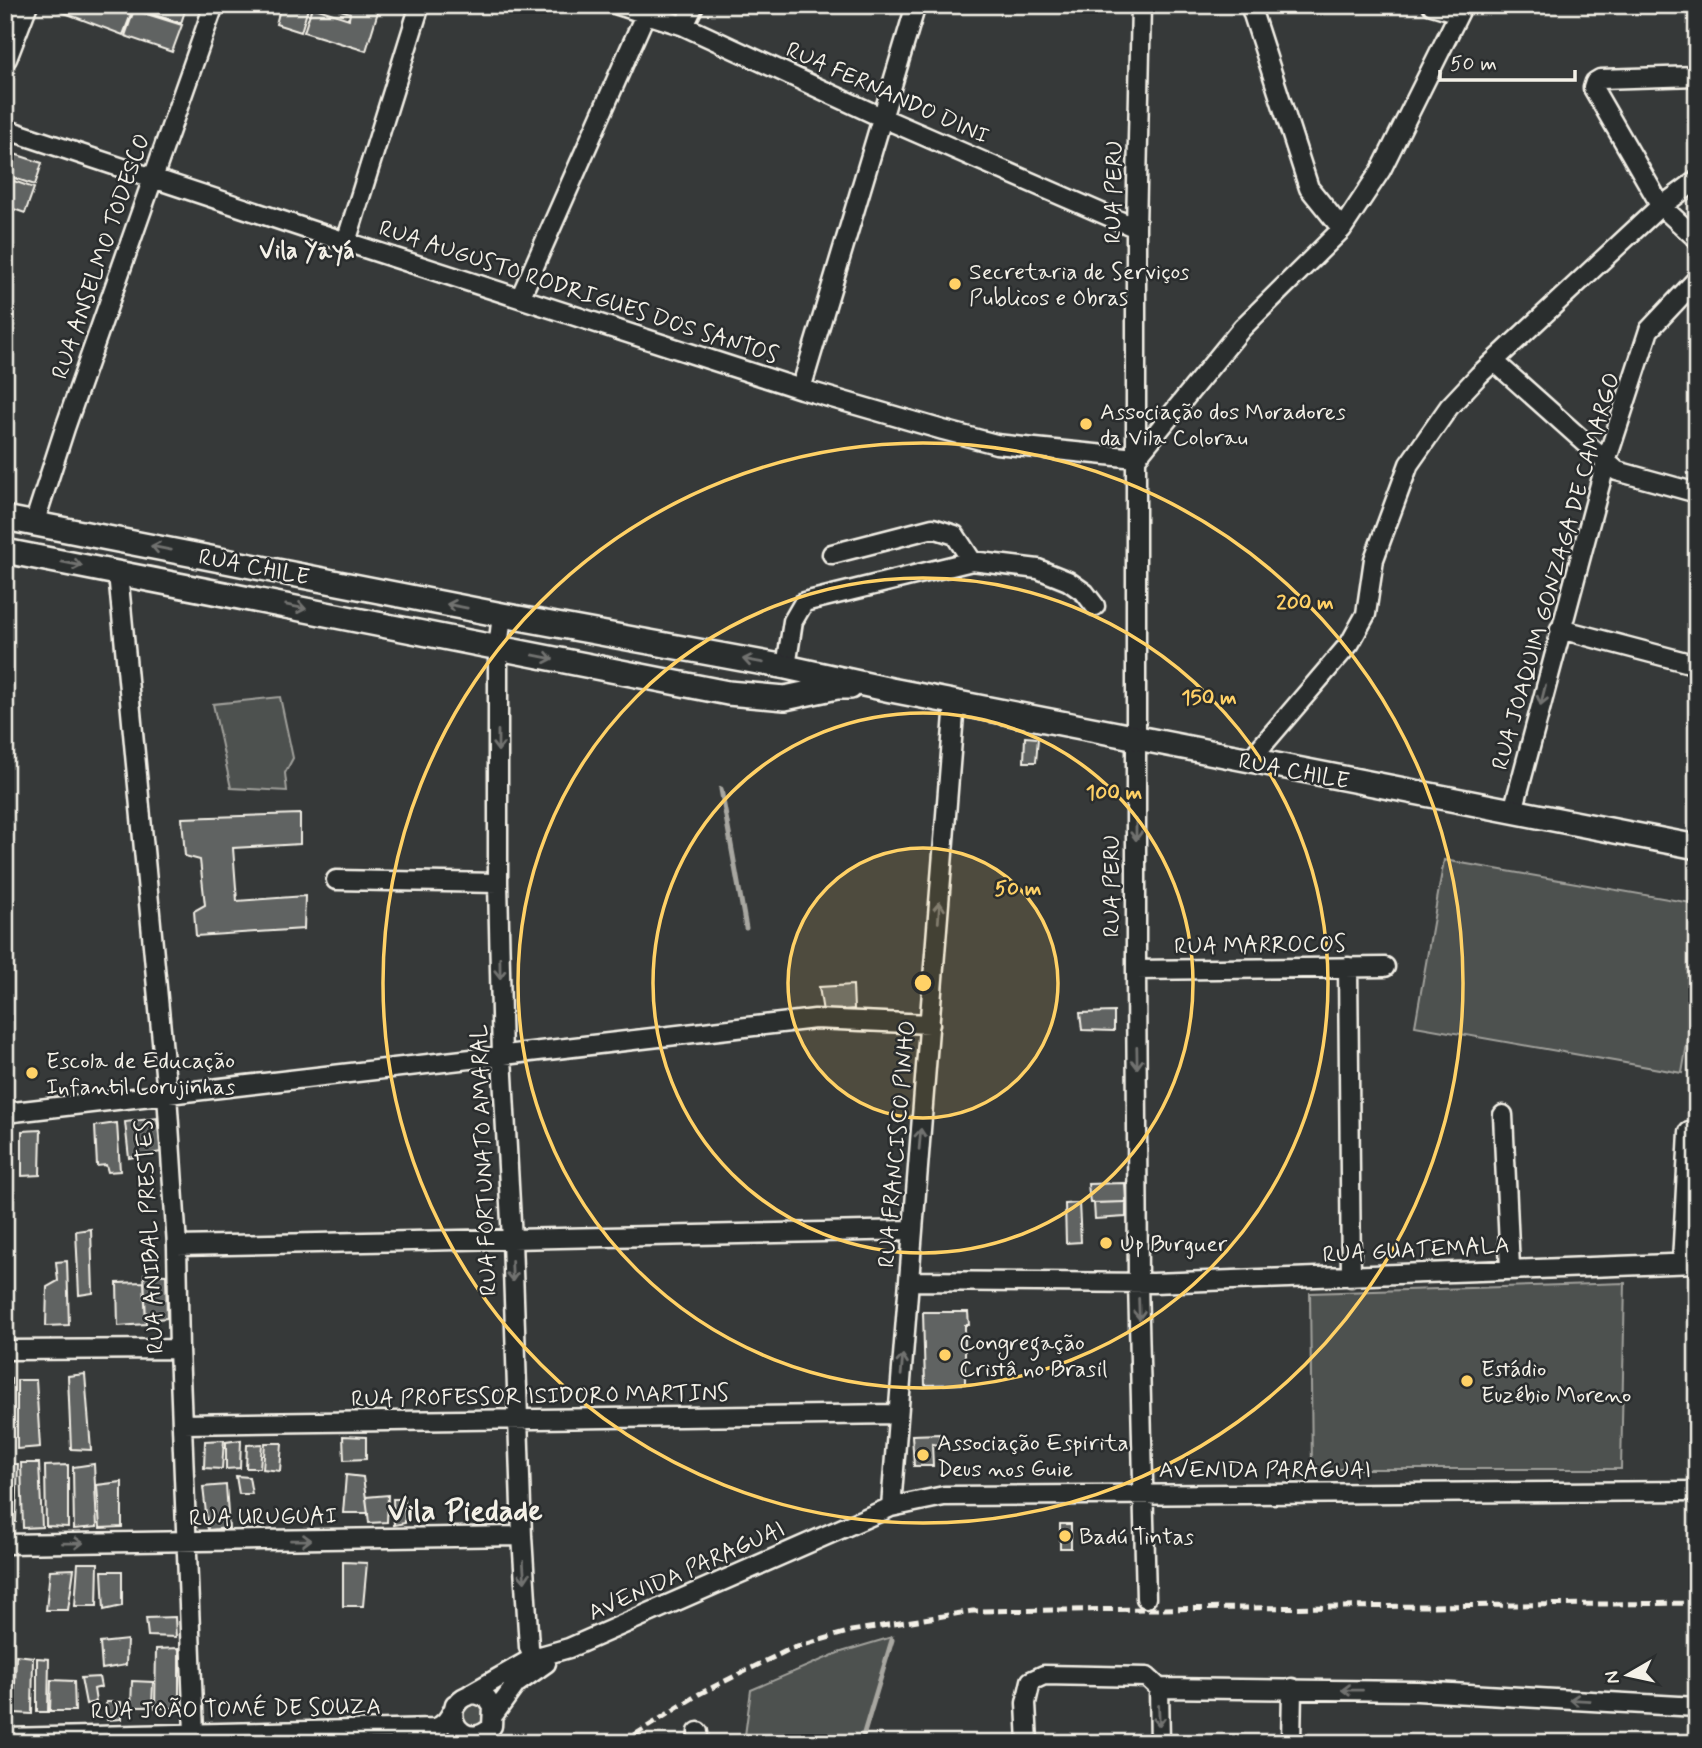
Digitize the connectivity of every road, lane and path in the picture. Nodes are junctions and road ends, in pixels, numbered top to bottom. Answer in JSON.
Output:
{"nodes":[{"id":1,"x":25,"y":5,"type":"edge"},
{"id":2,"x":214,"y":5,"type":"edge"},
{"id":3,"x":420,"y":5,"type":"edge"},
{"id":4,"x":618,"y":5,"type":"edge"},
{"id":5,"x":694,"y":5,"type":"edge"},
{"id":6,"x":916,"y":5,"type":"edge"},
{"id":7,"x":1141,"y":5,"type":"edge"},
{"id":8,"x":1250,"y":5,"type":"edge"},
{"id":9,"x":1432,"y":5,"type":"edge"},
{"id":10,"x":1461,"y":9,"type":"edge"},
{"id":11,"x":645,"y":15,"type":"junction"},
{"id":12,"x":684,"y":26,"type":"junction"},
{"id":13,"x":5,"y":57,"type":"edge"},
{"id":14,"x":1697,"y":76,"type":"edge"},
{"id":15,"x":883,"y":118,"type":"junction"},
{"id":16,"x":9,"y":129,"type":"edge"},
{"id":17,"x":153,"y":178,"type":"junction"},
{"id":18,"x":1697,"y":180,"type":"edge"},
{"id":19,"x":1661,"y":206,"type":"junction"},
{"id":20,"x":1136,"y":228,"type":"junction"},
{"id":21,"x":1342,"y":229,"type":"junction"},
{"id":22,"x":1697,"y":239,"type":"edge"},
{"id":23,"x":345,"y":242,"type":"junction"},
{"id":24,"x":1697,"y":279,"type":"edge"},
{"id":25,"x":521,"y":296,"type":"junction"},
{"id":26,"x":1495,"y":362,"type":"junction"},
{"id":27,"x":801,"y":388,"type":"junction"},
{"id":28,"x":1136,"y":458,"type":"junction"},
{"id":29,"x":1606,"y":462,"type":"junction"},
{"id":30,"x":1697,"y":493,"type":"edge"},
{"id":31,"x":5,"y":518,"type":"edge"},
{"id":32,"x":34,"y":524,"type":"junction"},
{"id":33,"x":5,"y":551,"type":"edge"},
{"id":34,"x":832,"y":554,"type":"dead end"},
{"id":35,"x":972,"y":561,"type":"junction"},
{"id":36,"x":117,"y":573,"type":"junction"},
{"id":37,"x":1095,"y":606,"type":"dead end"},
{"id":38,"x":502,"y":615,"type":"junction"},
{"id":39,"x":1560,"y":629,"type":"junction"},
{"id":40,"x":498,"y":648,"type":"junction"},
{"id":41,"x":1697,"y":665,"type":"edge"},
{"id":42,"x":786,"y":667,"type":"junction"},
{"id":43,"x":891,"y":691,"type":"junction"},
{"id":44,"x":785,"y":698,"type":"junction"},
{"id":45,"x":955,"y":702,"type":"junction"},
{"id":46,"x":1135,"y":737,"type":"junction"},
{"id":47,"x":1249,"y":761,"type":"junction"},
{"id":48,"x":1513,"y":811,"type":"junction"},
{"id":49,"x":1697,"y":847,"type":"edge"},
{"id":50,"x":336,"y":880,"type":"dead end"},
{"id":51,"x":498,"y":883,"type":"junction"},
{"id":52,"x":1348,"y":967,"type":"junction"},
{"id":53,"x":1385,"y":967,"type":"dead end"},
{"id":54,"x":1136,"y":970,"type":"junction"},
{"id":55,"x":930,"y":1024,"type":"junction"},
{"id":56,"x":502,"y":1057,"type":"junction"},
{"id":57,"x":167,"y":1094,"type":"junction"},
{"id":58,"x":5,"y":1113,"type":"edge"},
{"id":59,"x":1503,"y":1115,"type":"dead end"},
{"id":60,"x":1689,"y":1132,"type":"dead end"},
{"id":61,"x":912,"y":1230,"type":"junction"},
{"id":62,"x":512,"y":1240,"type":"junction"},
{"id":63,"x":177,"y":1246,"type":"junction"},
{"id":64,"x":1689,"y":1262,"type":"edge"},
{"id":65,"x":1510,"y":1268,"type":"junction"},
{"id":66,"x":1351,"y":1277,"type":"junction"},
{"id":67,"x":909,"y":1282,"type":"junction"},
{"id":68,"x":1138,"y":1283,"type":"junction"},
{"id":69,"x":179,"y":1349,"type":"junction"},
{"id":70,"x":5,"y":1350,"type":"edge"},
{"id":71,"x":898,"y":1414,"type":"junction"},
{"id":72,"x":517,"y":1420,"type":"junction"},
{"id":73,"x":183,"y":1424,"type":"junction"},
{"id":74,"x":1697,"y":1491,"type":"edge"},
{"id":75,"x":1145,"y":1494,"type":"junction"},
{"id":76,"x":891,"y":1507,"type":"junction"},
{"id":77,"x":522,"y":1536,"type":"junction"},
{"id":78,"x":188,"y":1542,"type":"junction"},
{"id":79,"x":5,"y":1544,"type":"edge"},
{"id":80,"x":1146,"y":1598,"type":"dead end"},
{"id":81,"x":536,"y":1663,"type":"junction"},
{"id":82,"x":1158,"y":1688,"type":"junction"},
{"id":83,"x":1292,"y":1688,"type":"junction"},
{"id":84,"x":470,"y":1694,"type":"junction"},
{"id":85,"x":1697,"y":1707,"type":"edge"},
{"id":86,"x":495,"y":1713,"type":"junction"},
{"id":87,"x":453,"y":1715,"type":"junction"},
{"id":88,"x":194,"y":1733,"type":"junction"},
{"id":89,"x":5,"y":1738,"type":"edge"},
{"id":90,"x":481,"y":1739,"type":"edge"},
{"id":91,"x":454,"y":1743,"type":"edge"},
{"id":92,"x":1028,"y":1743,"type":"edge"},
{"id":93,"x":1160,"y":1743,"type":"edge"},
{"id":94,"x":1291,"y":1743,"type":"edge"}],
"edges":[{"from":1,"to":13,"type":"main road"},
{"from":2,"to":17,"type":"street","name":"RUA ANSELMO TODESCO"},
{"from":3,"to":23,"type":"street"},
{"from":4,"to":11,"type":"street","name":"RUA FERNANDO DINI"},
{"from":5,"to":12,"type":"street"},
{"from":6,"to":15,"type":"street"},
{"from":7,"to":20,"type":"street","name":"RUA PERU"},
{"from":8,"to":21,"type":"street"},
{"from":9,"to":10,"type":"street"},
{"from":10,"to":21,"type":"street"},
{"from":11,"to":12,"type":"street","name":"RUA FERNANDO DINI"},
{"from":11,"to":25,"type":"street"},
{"from":12,"to":15,"type":"street","name":"RUA FERNANDO DINI"},
{"from":14,"to":19,"type":"street"},
{"from":15,"to":20,"type":"street","name":"RUA FERNANDO DINI"},
{"from":15,"to":27,"type":"street"},
{"from":16,"to":17,"type":"street","name":"RUA AUGUSTO RODRIGUES DOS SANTOS"},
{"from":17,"to":23,"type":"street","name":"RUA AUGUSTO RODRIGUES DOS SANTOS"},
{"from":17,"to":32,"type":"street","name":"RUA ANSELMO TODESCO"},
{"from":18,"to":19,"type":"street"},
{"from":19,"to":22,"type":"street"},
{"from":19,"to":26,"type":"street"},
{"from":20,"to":28,"type":"street","name":"RUA PERU"},
{"from":21,"to":28,"type":"street"},
{"from":23,"to":25,"type":"street","name":"RUA AUGUSTO RODRIGUES DOS SANTOS"},
{"from":24,"to":29,"type":"street","name":"RUA JOAQUIM GONZAGA DE CAMARGO"},
{"from":25,"to":27,"type":"street","name":"RUA AUGUSTO RODRIGUES DOS SANTOS"},
{"from":26,"to":29,"type":"street"},
{"from":26,"to":47,"type":"street"},
{"from":27,"to":28,"type":"street","name":"RUA AUGUSTO RODRIGUES DOS SANTOS"},
{"from":28,"to":46,"type":"street","name":"RUA PERU"},
{"from":29,"to":30,"type":"street"},
{"from":29,"to":39,"type":"street","name":"RUA JOAQUIM GONZAGA DE CAMARGO"},
{"from":31,"to":32,"type":"main road","name":"RUA CHILE"},
{"from":38,"to":32,"type":"main road","name":"RUA CHILE","one_way":true},
{"from":33,"to":36,"type":"main road","name":"RUA CHILE","one_way":true},
{"from":34,"to":35,"type":"street"},
{"from":35,"to":37,"type":"street"},
{"from":35,"to":42,"type":"street"},
{"from":36,"to":40,"type":"main road","name":"RUA CHILE","one_way":true},
{"from":36,"to":57,"type":"street","name":"RUA ANIBAL PRESTES"},
{"from":38,"to":40,"type":"street"},
{"from":42,"to":38,"type":"main road","name":"RUA CHILE","one_way":true},
{"from":39,"to":41,"type":"street"},
{"from":39,"to":48,"type":"street","name":"RUA JOAQUIM GONZAGA DE CAMARGO","one_way":true},
{"from":40,"to":44,"type":"main road","name":"RUA CHILE","one_way":true},
{"from":40,"to":51,"type":"street","name":"RUA FORTUNATO AMARAL","one_way":true},
{"from":42,"to":43,"type":"main road","name":"RUA CHILE"},
{"from":42,"to":44,"type":"main road"},
{"from":43,"to":44,"type":"main road","name":"RUA CHILE"},
{"from":43,"to":45,"type":"main road","name":"RUA CHILE"},
{"from":45,"to":46,"type":"main road","name":"RUA CHILE"},
{"from":55,"to":45,"type":"street","name":"RUA FRANCISCO PINHO","one_way":true},
{"from":46,"to":47,"type":"main road","name":"RUA CHILE"},
{"from":46,"to":54,"type":"street","name":"RUA PERU","one_way":true},
{"from":47,"to":48,"type":"main road","name":"RUA CHILE"},
{"from":48,"to":49,"type":"main road","name":"RUA CHILE"},
{"from":50,"to":51,"type":"street"},
{"from":51,"to":56,"type":"street","name":"RUA FORTUNATO AMARAL","one_way":true},
{"from":52,"to":53,"type":"street","name":"RUA MARROCOS"},
{"from":52,"to":54,"type":"street","name":"RUA MARROCOS"},
{"from":52,"to":66,"type":"street"},
{"from":54,"to":68,"type":"street","name":"RUA PERU","one_way":true},
{"from":55,"to":56,"type":"street"},
{"from":61,"to":55,"type":"street","name":"RUA FRANCISCO PINHO","one_way":true},
{"from":56,"to":57,"type":"street"},
{"from":56,"to":62,"type":"street","name":"RUA FORTUNATO AMARAL"},
{"from":57,"to":58,"type":"street"},
{"from":57,"to":63,"type":"street","name":"RUA ANIBAL PRESTES"},
{"from":59,"to":65,"type":"street"},
{"from":60,"to":64,"type":"street"},
{"from":61,"to":62,"type":"street"},
{"from":61,"to":67,"type":"street","name":"RUA FRANCISCO PINHO"},
{"from":62,"to":63,"type":"street"},
{"from":62,"to":72,"type":"street","name":"RUA FORTUNATO AMARAL","one_way":true},
{"from":63,"to":69,"type":"street","name":"RUA ANIBAL PRESTES"},
{"from":64,"to":65,"type":"street","name":"RUA GUATEMALA"},
{"from":65,"to":66,"type":"street","name":"RUA GUATEMALA"},
{"from":66,"to":68,"type":"street","name":"RUA GUATEMALA"},
{"from":67,"to":68,"type":"street","name":"RUA GUATEMALA"},
{"from":71,"to":67,"type":"street","name":"RUA FRANCISCO PINHO","one_way":true},
{"from":68,"to":75,"type":"street","name":"RUA PERU","one_way":true},
{"from":69,"to":70,"type":"street"},
{"from":69,"to":73,"type":"street","name":"RUA ANIBAL PRESTES"},
{"from":71,"to":72,"type":"street","name":"RUA PROFESSOR ISIDORO MARTINS"},
{"from":71,"to":76,"type":"street","name":"RUA FRANCISCO PINHO"},
{"from":72,"to":73,"type":"street","name":"RUA PROFESSOR ISIDORO MARTINS"},
{"from":72,"to":77,"type":"street","name":"RUA FORTUNATO AMARAL"},
{"from":73,"to":78,"type":"street","name":"RUA ANIBAL PRESTES"},
{"from":74,"to":75,"type":"street","name":"AVENIDA PARAGUAI"},
{"from":75,"to":76,"type":"street","name":"AVENIDA PARAGUAI"},
{"from":75,"to":80,"type":"street","name":"RUA PERU"},
{"from":76,"to":81,"type":"street","name":"AVENIDA PARAGUAI"},
{"from":78,"to":77,"type":"street","name":"RUA URUGUAI","one_way":true},
{"from":77,"to":81,"type":"street","name":"RUA FORTUNATO AMARAL","one_way":true},
{"from":79,"to":78,"type":"street","name":"RUA URUGUAI","one_way":true},
{"from":78,"to":88,"type":"street","name":"RUA ANIBAL PRESTES"},
{"from":81,"to":84,"type":"street","name":"AVENIDA PARAGUAI"},
{"from":81,"to":86,"type":"street","name":"AVENIDA PARAGUAI"},
{"from":82,"to":83,"type":"street"},
{"from":82,"to":92,"type":"street"},
{"from":82,"to":93,"type":"street","one_way":true},
{"from":85,"to":83,"type":"street","one_way":true},
{"from":83,"to":94,"type":"street"},
{"from":84,"to":86,"type":"street"},
{"from":84,"to":87,"type":"street"},
{"from":86,"to":90,"type":"street"},
{"from":87,"to":88,"type":"street","name":"RUA JOÃO TOMÉ DE SOUZA"},
{"from":87,"to":90,"type":"street"},
{"from":87,"to":91,"type":"street"},
{"from":88,"to":89,"type":"street","name":"RUA JOÃO TOMÉ DE SOUZA"}]}
